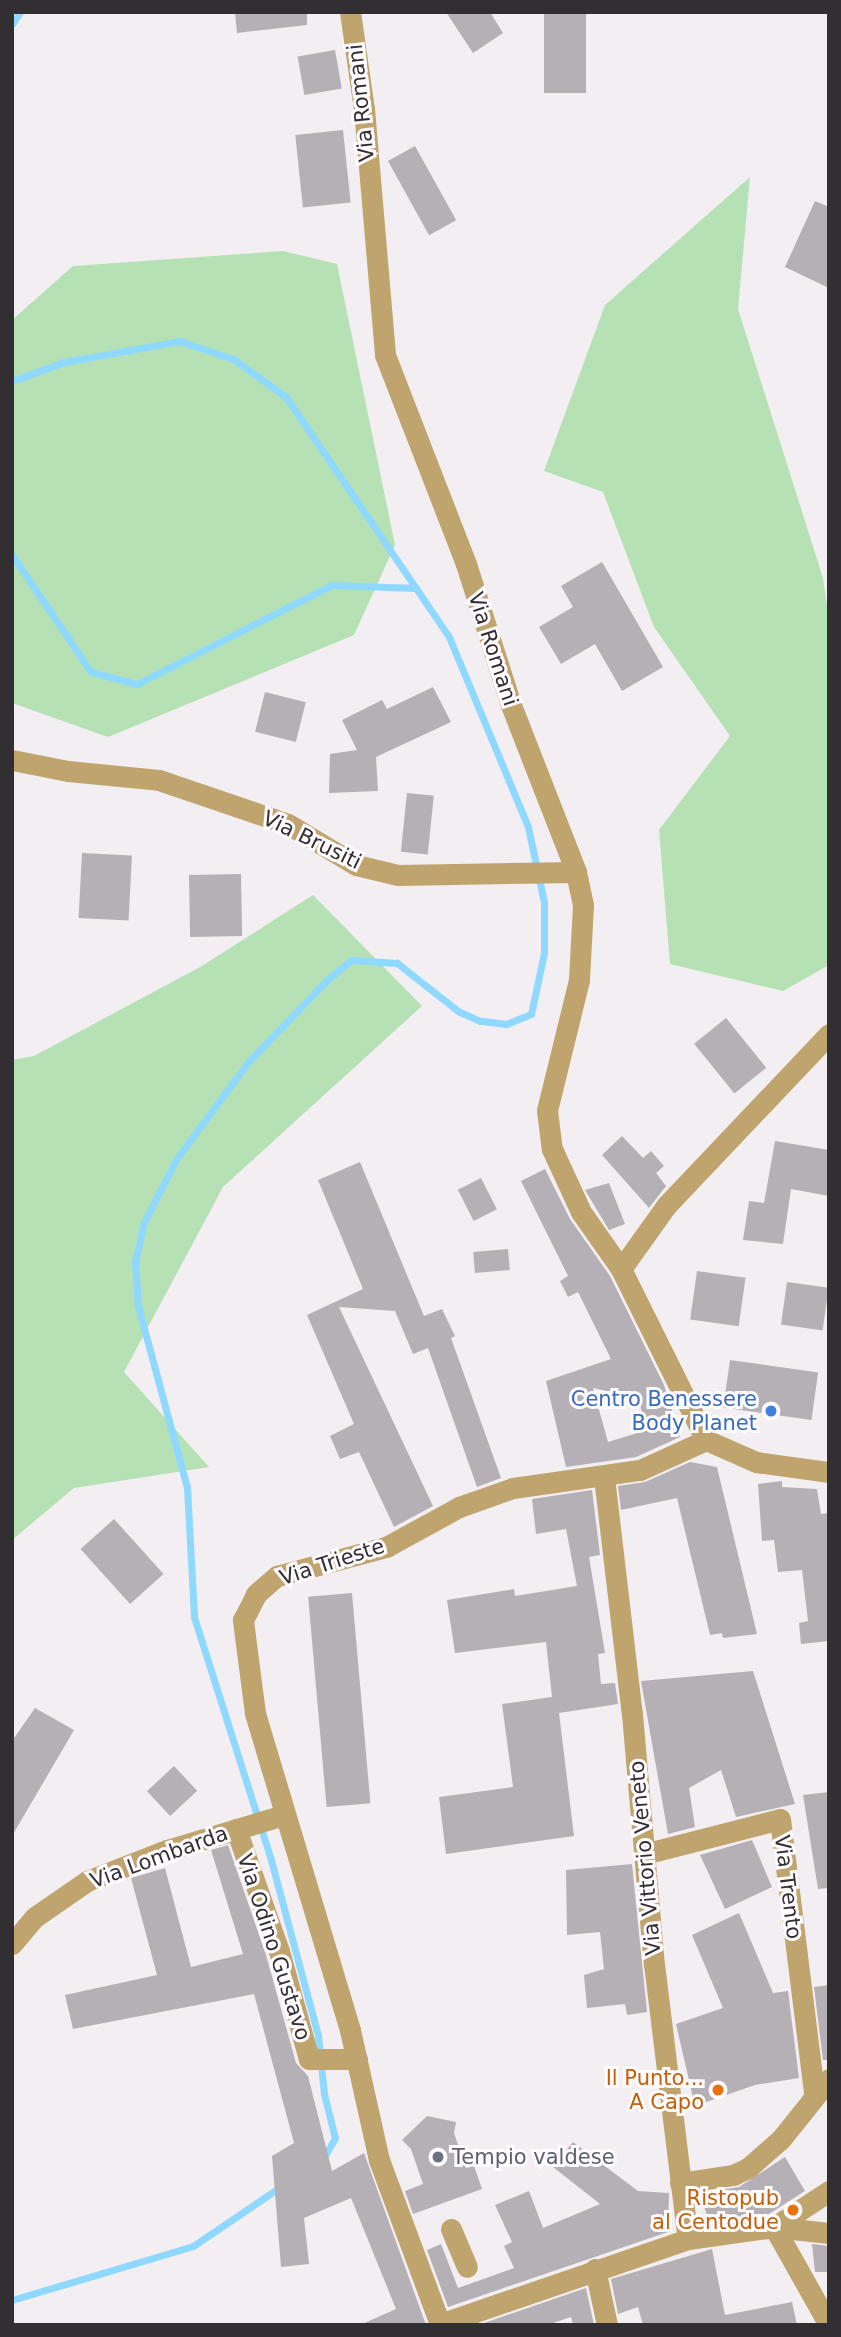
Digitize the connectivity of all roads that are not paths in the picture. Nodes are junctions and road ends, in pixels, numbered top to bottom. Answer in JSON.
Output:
{"nodes":[{"id":1,"x":350,"y":12,"type":"edge"},
{"id":2,"x":12,"y":760,"type":"edge"},
{"id":3,"x":571,"y":872,"type":"junction"},
{"id":4,"x":829,"y":1034,"type":"edge"},
{"id":5,"x":621,"y":1269,"type":"junction"},
{"id":6,"x":706,"y":1440,"type":"junction"},
{"id":7,"x":829,"y":1472,"type":"edge"},
{"id":8,"x":604,"y":1477,"type":"junction"},
{"id":9,"x":284,"y":1815,"type":"junction"},
{"id":10,"x":236,"y":1829,"type":"junction"},
{"id":11,"x":644,"y":1854,"type":"junction"},
{"id":12,"x":12,"y":1944,"type":"edge"},
{"id":13,"x":356,"y":2059,"type":"junction"},
{"id":14,"x":822,"y":2086,"type":"edge"},
{"id":15,"x":680,"y":2183,"type":"junction"},
{"id":16,"x":829,"y":2191,"type":"edge"},
{"id":17,"x":774,"y":2227,"type":"junction"},
{"id":18,"x":451,"y":2230,"type":"dead end"},
{"id":19,"x":829,"y":2233,"type":"edge"},
{"id":20,"x":688,"y":2239,"type":"junction"},
{"id":21,"x":467,"y":2267,"type":"dead end"},
{"id":22,"x":595,"y":2269,"type":"junction"},
{"id":23,"x":440,"y":2324,"type":"edge"},
{"id":24,"x":607,"y":2325,"type":"edge"},
{"id":25,"x":829,"y":2325,"type":"edge"}],
"edges":[{"from":1,"to":3,"type":"street","name":"Via Romani"},
{"from":2,"to":3,"type":"street","name":"Via Brusiti"},
{"from":3,"to":5,"type":"street","name":"Via Romani"},
{"from":4,"to":5,"type":"street"},
{"from":5,"to":6,"type":"street","name":"Via Romani"},
{"from":6,"to":7,"type":"street"},
{"from":6,"to":8,"type":"street","name":"Via Trieste"},
{"from":8,"to":9,"type":"street","name":"Via Trieste"},
{"from":8,"to":11,"type":"street","name":"Via Vittorio Veneto"},
{"from":9,"to":10,"type":"street","name":"Via Lombarda"},
{"from":9,"to":13,"type":"street"},
{"from":10,"to":12,"type":"street","name":"Via Lombarda"},
{"from":10,"to":13,"type":"street","name":"Via Odino Gustavo"},
{"from":11,"to":14,"type":"street","name":"Via Trento"},
{"from":11,"to":15,"type":"street","name":"Via Vittorio Veneto"},
{"from":13,"to":23,"type":"street"},
{"from":14,"to":15,"type":"street"},
{"from":15,"to":20,"type":"street","name":"Via Vittorio Veneto"},
{"from":16,"to":17,"type":"street"},
{"from":17,"to":19,"type":"street"},
{"from":17,"to":20,"type":"street"},
{"from":17,"to":25,"type":"street"},
{"from":18,"to":21,"type":"street"},
{"from":20,"to":22,"type":"street"},
{"from":22,"to":23,"type":"street"},
{"from":22,"to":24,"type":"street"}]}
